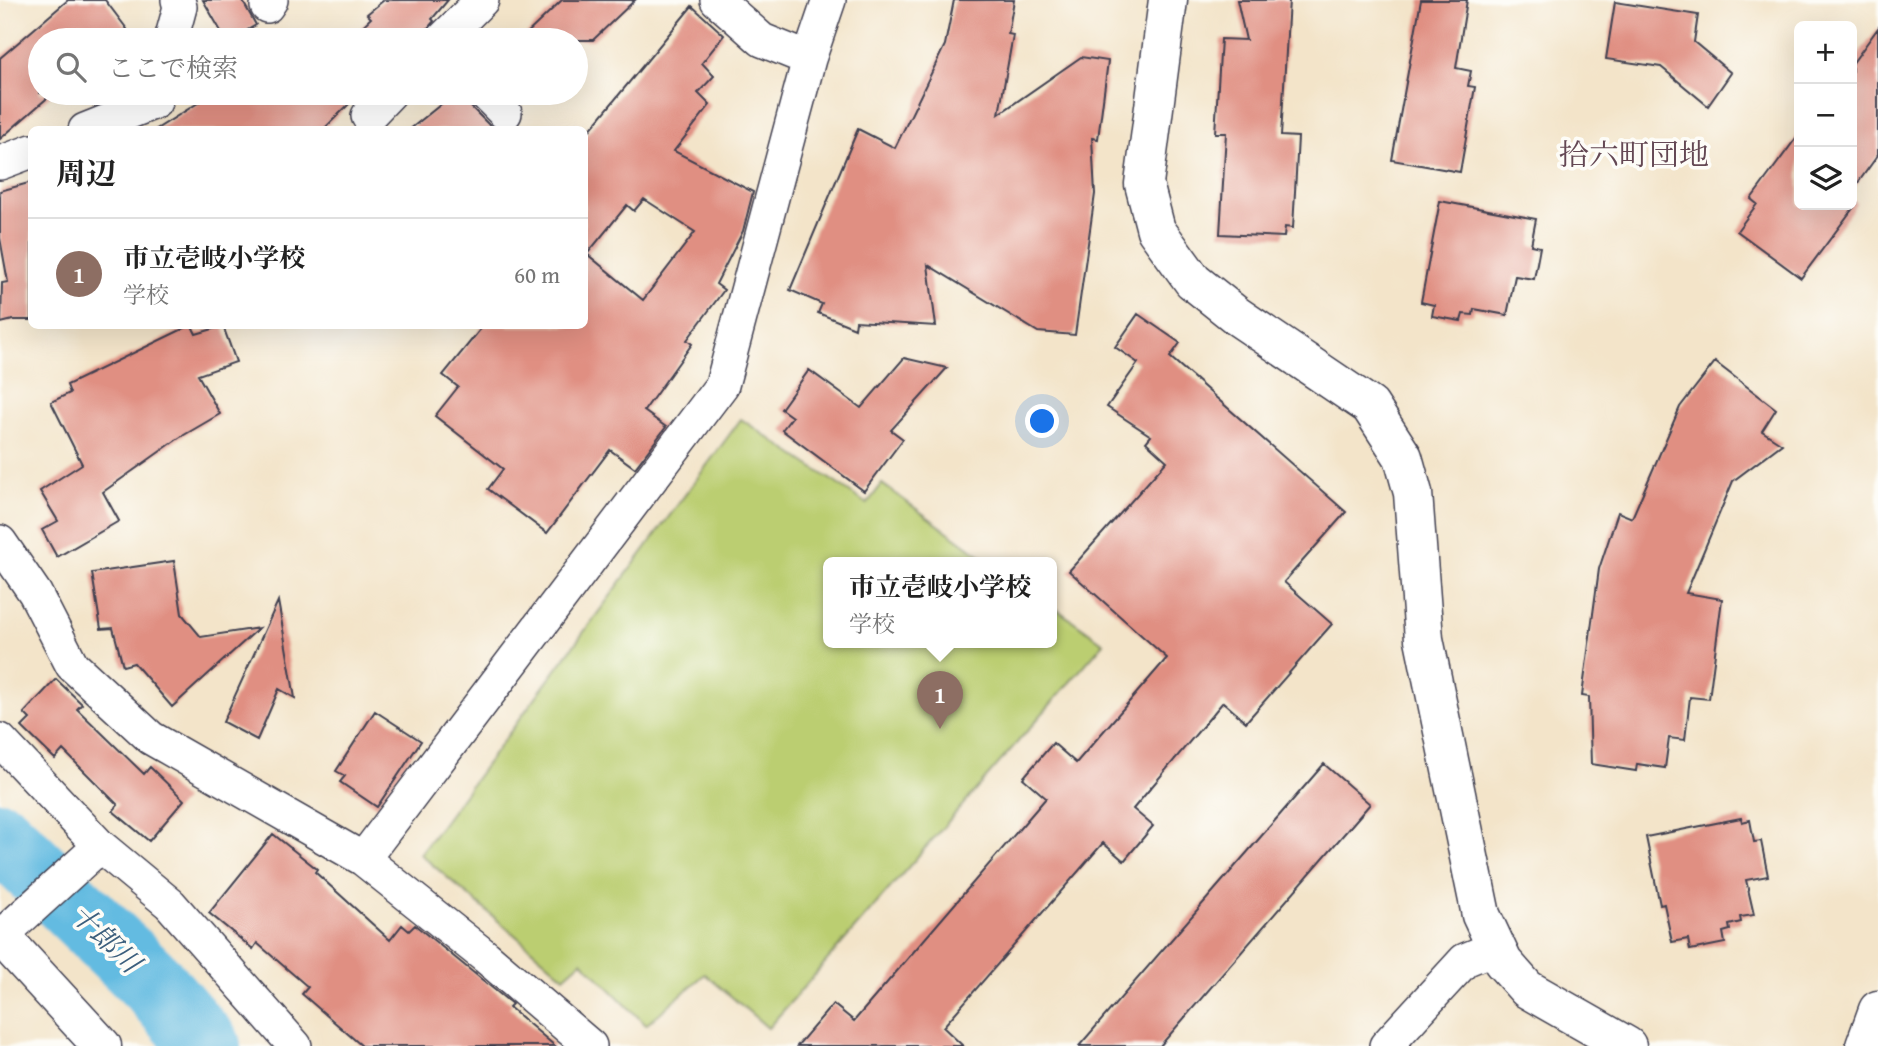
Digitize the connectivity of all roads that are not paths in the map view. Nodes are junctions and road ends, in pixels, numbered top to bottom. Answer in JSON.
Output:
{"nodes":[{"id":1,"x":178,"y":0,"type":"edge"},
{"id":2,"x":482,"y":0,"type":"edge"},
{"id":3,"x":717,"y":0,"type":"edge"},
{"id":4,"x":829,"y":0,"type":"edge"},
{"id":5,"x":1168,"y":0,"type":"edge"},
{"id":6,"x":174,"y":28,"type":"edge"},
{"id":7,"x":454,"y":28,"type":"edge"},
{"id":8,"x":809,"y":59,"type":"junction"},
{"id":9,"x":148,"y":105,"type":"edge"},
{"id":10,"x":95,"y":126,"type":"edge"},
{"id":11,"x":28,"y":152,"type":"edge"},
{"id":12,"x":0,"y":163,"type":"edge"},
{"id":13,"x":0,"y":542,"type":"edge"},
{"id":14,"x":0,"y":740,"type":"edge"},
{"id":15,"x":100,"y":846,"type":"junction"},
{"id":16,"x":363,"y":859,"type":"junction"},
{"id":17,"x":0,"y":935,"type":"edge"},
{"id":18,"x":1496,"y":947,"type":"junction"},
{"id":19,"x":1878,"y":1010,"type":"edge"},
{"id":20,"x":102,"y":1046,"type":"edge"},
{"id":21,"x":295,"y":1046,"type":"edge"},
{"id":22,"x":590,"y":1046,"type":"edge"},
{"id":23,"x":1386,"y":1046,"type":"edge"},
{"id":24,"x":1627,"y":1046,"type":"edge"},
{"id":25,"x":1865,"y":1046,"type":"edge"}],
"edges":[{"from":1,"to":6,"type":"street"},
{"from":2,"to":7,"type":"street"},
{"from":3,"to":8,"type":"street"},
{"from":4,"to":8,"type":"street"},
{"from":5,"to":18,"type":"street"},
{"from":8,"to":16,"type":"street"},
{"from":9,"to":10,"type":"street"},
{"from":11,"to":12,"type":"street"},
{"from":13,"to":16,"type":"street"},
{"from":14,"to":15,"type":"street"},
{"from":15,"to":17,"type":"street"},
{"from":15,"to":21,"type":"street"},
{"from":16,"to":22,"type":"street"},
{"from":17,"to":20,"type":"street"},
{"from":18,"to":23,"type":"street"},
{"from":18,"to":24,"type":"street"},
{"from":19,"to":25,"type":"street"}]}
